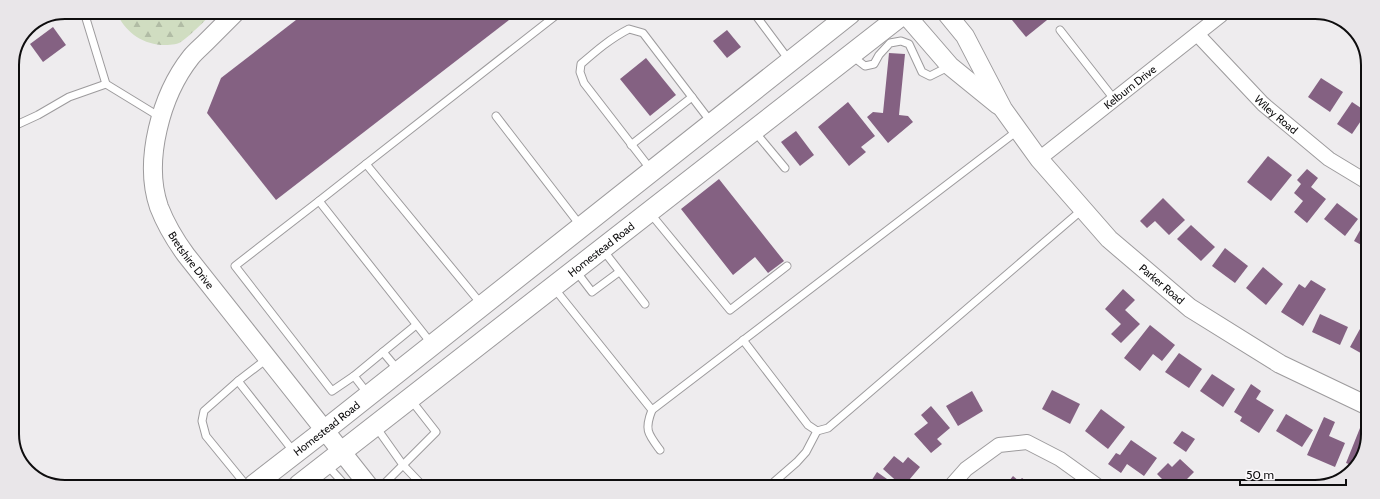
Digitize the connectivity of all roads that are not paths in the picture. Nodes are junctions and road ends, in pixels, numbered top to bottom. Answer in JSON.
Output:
{"nodes":[{"id":1,"x":86,"y":19,"type":"edge"},
{"id":2,"x":229,"y":19,"type":"edge"},
{"id":3,"x":551,"y":19,"type":"edge"},
{"id":4,"x":758,"y":19,"type":"edge"},
{"id":5,"x":844,"y":19,"type":"edge"},
{"id":6,"x":897,"y":19,"type":"edge"},
{"id":7,"x":908,"y":19,"type":"edge"},
{"id":8,"x":951,"y":19,"type":"edge"},
{"id":9,"x":1215,"y":19,"type":"edge"},
{"id":10,"x":1060,"y":30,"type":"dead end"},
{"id":11,"x":1197,"y":34,"type":"junction"},
{"id":12,"x":850,"y":55,"type":"junction"},
{"id":13,"x":790,"y":61,"type":"junction"},
{"id":14,"x":950,"y":66,"type":"junction"},
{"id":15,"x":106,"y":84,"type":"junction"},
{"id":16,"x":692,"y":97,"type":"junction"},
{"id":17,"x":1114,"y":99,"type":"junction"},
{"id":18,"x":1003,"y":109,"type":"junction"},
{"id":19,"x":496,"y":116,"type":"dead end"},
{"id":20,"x":160,"y":118,"type":"junction"},
{"id":21,"x":712,"y":123,"type":"junction"},
{"id":22,"x":19,"y":124,"type":"edge"},
{"id":23,"x":753,"y":130,"type":"junction"},
{"id":24,"x":1018,"y":130,"type":"junction"},
{"id":25,"x":632,"y":144,"type":"junction"},
{"id":26,"x":1039,"y":159,"type":"junction"},
{"id":27,"x":366,"y":164,"type":"junction"},
{"id":28,"x":785,"y":168,"type":"dead end"},
{"id":29,"x":652,"y":171,"type":"junction"},
{"id":30,"x":1361,"y":178,"type":"edge"},
{"id":31,"x":319,"y":201,"type":"junction"},
{"id":32,"x":1083,"y":209,"type":"junction"},
{"id":33,"x":649,"y":212,"type":"junction"},
{"id":34,"x":582,"y":227,"type":"junction"},
{"id":35,"x":601,"y":248,"type":"junction"},
{"id":36,"x":787,"y":266,"type":"dead end"},
{"id":37,"x":574,"y":270,"type":"junction"},
{"id":38,"x":619,"y":272,"type":"junction"},
{"id":39,"x":553,"y":286,"type":"junction"},
{"id":40,"x":484,"y":304,"type":"junction"},
{"id":41,"x":645,"y":304,"type":"dead end"},
{"id":42,"x":505,"y":324,"type":"junction"},
{"id":43,"x":416,"y":325,"type":"junction"},
{"id":44,"x":743,"y":340,"type":"junction"},
{"id":45,"x":433,"y":345,"type":"junction"},
{"id":46,"x":383,"y":352,"type":"junction"},
{"id":47,"x":268,"y":358,"type":"junction"},
{"id":48,"x":399,"y":372,"type":"junction"},
{"id":49,"x":354,"y":376,"type":"junction"},
{"id":50,"x":238,"y":381,"type":"junction"},
{"id":51,"x":369,"y":395,"type":"junction"},
{"id":52,"x":410,"y":398,"type":"junction"},
{"id":53,"x":1361,"y":403,"type":"edge"},
{"id":54,"x":652,"y":410,"type":"junction"},
{"id":55,"x":375,"y":425,"type":"junction"},
{"id":56,"x":325,"y":430,"type":"junction"},
{"id":57,"x":817,"y":431,"type":"junction"},
{"id":58,"x":660,"y":450,"type":"dead end"},
{"id":59,"x":342,"y":451,"type":"junction"},
{"id":60,"x":295,"y":454,"type":"junction"},
{"id":61,"x":326,"y":464,"type":"junction"},
{"id":62,"x":403,"y":465,"type":"junction"},
{"id":63,"x":242,"y":480,"type":"edge"},
{"id":64,"x":261,"y":480,"type":"edge"},
{"id":65,"x":305,"y":480,"type":"edge"},
{"id":66,"x":340,"y":480,"type":"edge"},
{"id":67,"x":364,"y":480,"type":"edge"},
{"id":68,"x":388,"y":480,"type":"edge"},
{"id":69,"x":417,"y":480,"type":"edge"},
{"id":70,"x":776,"y":480,"type":"edge"},
{"id":71,"x":956,"y":480,"type":"edge"},
{"id":72,"x":1090,"y":480,"type":"edge"}],
"edges":[{"from":1,"to":15,"type":"lane"},
{"from":2,"to":20,"type":"street","name":"Bretshire Drive"},
{"from":3,"to":27,"type":"lane"},
{"from":4,"to":13,"type":"lane"},
{"from":5,"to":13,"type":"main road","name":"Homestead Road"},
{"from":6,"to":12,"type":"main road","name":"Homestead Road"},
{"from":7,"to":14,"type":"street","name":"Parker Road"},
{"from":8,"to":18,"type":"street","name":"Parker Road"},
{"from":9,"to":11,"type":"street","name":"Kelburn Drive"},
{"from":10,"to":17,"type":"lane"},
{"from":11,"to":17,"type":"street","name":"Kelburn Drive"},
{"from":11,"to":30,"type":"street","name":"Wiley Road"},
{"from":12,"to":14,"type":"lane"},
{"from":12,"to":23,"type":"main road","name":"Homestead Road"},
{"from":13,"to":21,"type":"main road","name":"Homestead Road"},
{"from":14,"to":18,"type":"street","name":"Parker Road"},
{"from":15,"to":20,"type":"lane"},
{"from":15,"to":22,"type":"lane"},
{"from":16,"to":21,"type":"lane"},
{"from":16,"to":25,"type":"lane"},
{"from":16,"to":25,"type":"lane"},
{"from":17,"to":26,"type":"street","name":"Kelburn Drive"},
{"from":18,"to":24,"type":"street","name":"Parker Road"},
{"from":19,"to":34,"type":"lane"},
{"from":20,"to":47,"type":"street","name":"Bretshire Drive"},
{"from":21,"to":29,"type":"main road","name":"Homestead Road"},
{"from":23,"to":28,"type":"lane"},
{"from":23,"to":33,"type":"main road","name":"Homestead Road"},
{"from":24,"to":26,"type":"street","name":"Parker Road"},
{"from":24,"to":44,"type":"lane"},
{"from":25,"to":29,"type":"lane"},
{"from":26,"to":32,"type":"street","name":"Parker Road"},
{"from":27,"to":31,"type":"lane"},
{"from":27,"to":40,"type":"lane"},
{"from":29,"to":34,"type":"main road","name":"Homestead Road"},
{"from":31,"to":43,"type":"lane"},
{"from":31,"to":49,"type":"lane"},
{"from":32,"to":53,"type":"street","name":"Parker Road"},
{"from":32,"to":57,"type":"lane"},
{"from":33,"to":35,"type":"main road","name":"Homestead Road"},
{"from":33,"to":36,"type":"lane"},
{"from":34,"to":40,"type":"main road","name":"Homestead Road"},
{"from":35,"to":37,"type":"main road","name":"Homestead Road"},
{"from":35,"to":38,"type":"lane"},
{"from":37,"to":38,"type":"lane"},
{"from":37,"to":39,"type":"main road","name":"Homestead Road"},
{"from":38,"to":41,"type":"lane"},
{"from":39,"to":42,"type":"main road","name":"Homestead Road"},
{"from":39,"to":54,"type":"lane"},
{"from":40,"to":42,"type":"main road"},
{"from":40,"to":45,"type":"main road","name":"Homestead Road"},
{"from":42,"to":52,"type":"main road","name":"Homestead Road"},
{"from":43,"to":45,"type":"lane"},
{"from":43,"to":46,"type":"lane"},
{"from":44,"to":54,"type":"lane"},
{"from":44,"to":57,"type":"lane"},
{"from":45,"to":48,"type":"main road","name":"Homestead Road"},
{"from":46,"to":48,"type":"lane"},
{"from":46,"to":49,"type":"lane"},
{"from":47,"to":50,"type":"lane"},
{"from":47,"to":56,"type":"street","name":"Bretshire Drive"},
{"from":48,"to":51,"type":"main road","name":"Homestead Road"},
{"from":49,"to":51,"type":"lane"},
{"from":50,"to":60,"type":"lane"},
{"from":50,"to":63,"type":"lane"},
{"from":51,"to":56,"type":"main road","name":"Homestead Road"},
{"from":52,"to":55,"type":"main road","name":"Homestead Road"},
{"from":52,"to":62,"type":"lane"},
{"from":54,"to":58,"type":"lane"},
{"from":55,"to":59,"type":"main road","name":"Homestead Road"},
{"from":55,"to":62,"type":"lane"},
{"from":56,"to":59,"type":"street","name":"Bretshire Drive"},
{"from":56,"to":60,"type":"main road","name":"Homestead Road"},
{"from":57,"to":70,"type":"lane"},
{"from":59,"to":61,"type":"main road","name":"Homestead Road"},
{"from":59,"to":67,"type":"street","name":"Bretshire Drive"},
{"from":60,"to":64,"type":"main road","name":"Homestead Road"},
{"from":61,"to":65,"type":"main road","name":"Homestead Road"},
{"from":61,"to":66,"type":"lane"},
{"from":62,"to":68,"type":"lane"},
{"from":62,"to":69,"type":"lane"},
{"from":71,"to":72,"type":"street"}]}
